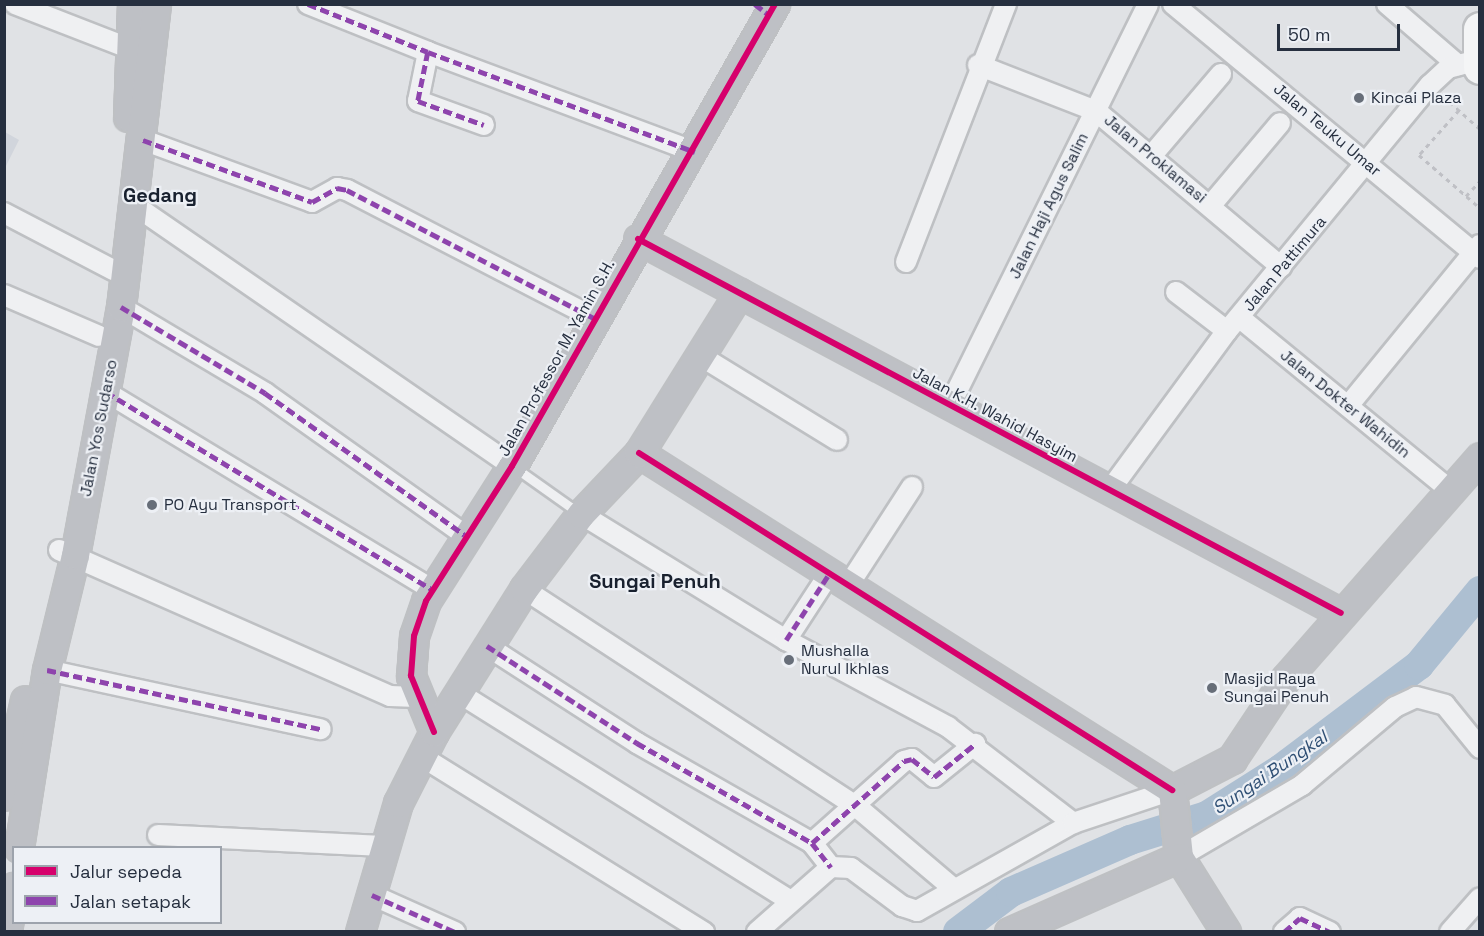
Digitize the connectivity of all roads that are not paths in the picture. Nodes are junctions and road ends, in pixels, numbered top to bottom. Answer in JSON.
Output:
{"nodes":[{"id":1,"x":15,"y":4,"type":"edge"},
{"id":2,"x":132,"y":4,"type":"edge"},
{"id":3,"x":156,"y":4,"type":"edge"},
{"id":4,"x":308,"y":4,"type":"edge"},
{"id":5,"x":1006,"y":4,"type":"edge"},
{"id":6,"x":1148,"y":4,"type":"edge"},
{"id":7,"x":1173,"y":4,"type":"edge"},
{"id":8,"x":1387,"y":4,"type":"edge"},
{"id":9,"x":766,"y":8,"type":"edge"},
{"id":10,"x":131,"y":49,"type":"junction"},
{"id":11,"x":428,"y":52,"type":"junction"},
{"id":12,"x":1474,"y":55,"type":"edge"},
{"id":13,"x":978,"y":65,"type":"junction"},
{"id":14,"x":1221,"y":74,"type":"dead end"},
{"id":15,"x":1096,"y":111,"type":"junction"},
{"id":16,"x":1280,"y":123,"type":"dead end"},
{"id":17,"x":484,"y":125,"type":"dead end"},
{"id":18,"x":143,"y":140,"type":"junction"},
{"id":19,"x":695,"y":152,"type":"junction"},
{"id":20,"x":1153,"y":154,"type":"junction"},
{"id":21,"x":1369,"y":166,"type":"junction"},
{"id":22,"x":132,"y":192,"type":"junction"},
{"id":23,"x":1211,"y":205,"type":"junction"},
{"id":24,"x":4,"y":213,"type":"edge"},
{"id":25,"x":638,"y":239,"type":"junction"},
{"id":26,"x":1477,"y":252,"type":"edge"},
{"id":27,"x":906,"y":262,"type":"dead end"},
{"id":28,"x":1281,"y":267,"type":"junction"},
{"id":29,"x":113,"y":270,"type":"junction"},
{"id":30,"x":1176,"y":292,"type":"dead end"},
{"id":31,"x":739,"y":293,"type":"junction"},
{"id":32,"x":4,"y":295,"type":"edge"},
{"id":33,"x":121,"y":308,"type":"junction"},
{"id":34,"x":594,"y":318,"type":"junction"},
{"id":35,"x":1233,"y":324,"type":"junction"},
{"id":36,"x":99,"y":336,"type":"junction"},
{"id":37,"x":699,"y":355,"type":"junction"},
{"id":38,"x":106,"y":392,"type":"junction"},
{"id":39,"x":1348,"y":406,"type":"junction"},
{"id":40,"x":949,"y":407,"type":"junction"},
{"id":41,"x":837,"y":440,"type":"dead end"},
{"id":42,"x":639,"y":453,"type":"junction"},
{"id":43,"x":1479,"y":457,"type":"edge"},
{"id":44,"x":512,"y":466,"type":"junction"},
{"id":45,"x":912,"y":487,"type":"dead end"},
{"id":46,"x":1110,"y":490,"type":"junction"},
{"id":47,"x":1450,"y":490,"type":"junction"},
{"id":48,"x":581,"y":514,"type":"junction"},
{"id":49,"x":465,"y":535,"type":"junction"},
{"id":50,"x":67,"y":552,"type":"junction"},
{"id":51,"x":838,"y":580,"type":"junction"},
{"id":52,"x":524,"y":589,"type":"junction"},
{"id":53,"x":432,"y":590,"type":"junction"},
{"id":54,"x":1341,"y":613,"type":"junction"},
{"id":55,"x":786,"y":640,"type":"junction"},
{"id":56,"x":488,"y":646,"type":"junction"},
{"id":57,"x":47,"y":670,"type":"junction"},
{"id":58,"x":459,"y":693,"type":"junction"},
{"id":59,"x":417,"y":697,"type":"junction"},
{"id":60,"x":321,"y":729,"type":"dead end"},
{"id":61,"x":434,"y":732,"type":"junction"},
{"id":62,"x":975,"y":744,"type":"junction"},
{"id":63,"x":1479,"y":748,"type":"edge"},
{"id":64,"x":424,"y":758,"type":"junction"},
{"id":65,"x":4,"y":796,"type":"edge"},
{"id":66,"x":1173,"y":803,"type":"junction"},
{"id":67,"x":857,"y":807,"type":"junction"},
{"id":68,"x":1073,"y":823,"type":"junction"},
{"id":69,"x":158,"y":835,"type":"dead end"},
{"id":70,"x":812,"y":843,"type":"junction"},
{"id":71,"x":19,"y":846,"type":"edge"},
{"id":72,"x":383,"y":846,"type":"junction"},
{"id":73,"x":1177,"y":850,"type":"junction"},
{"id":74,"x":831,"y":867,"type":"junction"},
{"id":75,"x":953,"y":888,"type":"junction"},
{"id":76,"x":372,"y":895,"type":"junction"},
{"id":77,"x":1479,"y":898,"type":"edge"},
{"id":78,"x":12,"y":900,"type":"edge"},
{"id":79,"x":791,"y":900,"type":"junction"},
{"id":80,"x":7,"y":932,"type":"edge"},
{"id":81,"x":360,"y":932,"type":"edge"},
{"id":82,"x":455,"y":932,"type":"edge"},
{"id":83,"x":704,"y":932,"type":"edge"},
{"id":84,"x":757,"y":932,"type":"edge"},
{"id":85,"x":1009,"y":932,"type":"edge"},
{"id":86,"x":1226,"y":932,"type":"edge"},
{"id":87,"x":1284,"y":932,"type":"edge"},
{"id":88,"x":1330,"y":932,"type":"edge"},
{"id":89,"x":1450,"y":932,"type":"edge"}],
"edges":[{"from":1,"to":10,"type":"street"},
{"from":2,"to":10,"type":"street","name":"Jalan Yos Sudarso"},
{"from":3,"to":18,"type":"street","name":"Jalan Yos Sudarso"},
{"from":4,"to":11,"type":"street"},
{"from":5,"to":13,"type":"street"},
{"from":6,"to":15,"type":"street","name":"Jalan Haji Agus Salim"},
{"from":7,"to":21,"type":"street","name":"Jalan Teuku Umar"},
{"from":8,"to":12,"type":"street"},
{"from":9,"to":19,"type":"street","name":"Jalan Professor M. Yamin S.H."},
{"from":10,"to":22,"type":"street","name":"Jalan Yos Sudarso"},
{"from":11,"to":17,"type":"street"},
{"from":11,"to":19,"type":"street"},
{"from":12,"to":21,"type":"street","name":"Jalan Pattimura"},
{"from":13,"to":15,"type":"street","name":"Jalan Proklamasi"},
{"from":13,"to":27,"type":"street"},
{"from":14,"to":20,"type":"street"},
{"from":15,"to":20,"type":"street","name":"Jalan Proklamasi"},
{"from":15,"to":40,"type":"street","name":"Jalan Haji Agus Salim"},
{"from":16,"to":23,"type":"street"},
{"from":18,"to":22,"type":"street","name":"Jalan Yos Sudarso"},
{"from":18,"to":34,"type":"street"},
{"from":19,"to":25,"type":"street","name":"Jalan Professor M. Yamin S.H."},
{"from":20,"to":23,"type":"street","name":"Jalan Proklamasi"},
{"from":21,"to":26,"type":"street","name":"Jalan Teuku Umar"},
{"from":21,"to":28,"type":"street","name":"Jalan Pattimura"},
{"from":22,"to":29,"type":"street","name":"Jalan Yos Sudarso"},
{"from":22,"to":33,"type":"street","name":"Jalan Yos Sudarso"},
{"from":22,"to":44,"type":"street"},
{"from":23,"to":28,"type":"street","name":"Jalan Proklamasi"},
{"from":24,"to":29,"type":"street"},
{"from":25,"to":31,"type":"street","name":"Jalan K.H. Wahid Hasyim"},
{"from":25,"to":34,"type":"street","name":"Jalan Professor M. Yamin S.H."},
{"from":26,"to":39,"type":"street"},
{"from":28,"to":35,"type":"street","name":"Jalan Pattimura"},
{"from":29,"to":36,"type":"street","name":"Jalan Yos Sudarso"},
{"from":30,"to":35,"type":"street","name":"Jalan Dokter Wahidin"},
{"from":31,"to":37,"type":"street"},
{"from":31,"to":40,"type":"street","name":"Jalan K.H. Wahid Hasyim"},
{"from":32,"to":36,"type":"street"},
{"from":33,"to":38,"type":"street","name":"Jalan Yos Sudarso"},
{"from":33,"to":49,"type":"street"},
{"from":34,"to":44,"type":"street","name":"Jalan Professor M. Yamin S.H."},
{"from":35,"to":39,"type":"street","name":"Jalan Dokter Wahidin"},
{"from":35,"to":46,"type":"street","name":"Jalan Pattimura"},
{"from":36,"to":50,"type":"street","name":"Jalan Yos Sudarso"},
{"from":37,"to":41,"type":"street"},
{"from":37,"to":42,"type":"street"},
{"from":38,"to":50,"type":"street","name":"Jalan Yos Sudarso"},
{"from":38,"to":53,"type":"street"},
{"from":39,"to":47,"type":"street","name":"Jalan Dokter Wahidin"},
{"from":40,"to":46,"type":"street","name":"Jalan K.H. Wahid Hasyim"},
{"from":42,"to":48,"type":"street"},
{"from":42,"to":51,"type":"street"},
{"from":43,"to":47,"type":"street"},
{"from":44,"to":48,"type":"lane"},
{"from":44,"to":49,"type":"street","name":"Jalan Professor M. Yamin S.H."},
{"from":45,"to":51,"type":"street"},
{"from":46,"to":54,"type":"street","name":"Jalan K.H. Wahid Hasyim"},
{"from":47,"to":54,"type":"street"},
{"from":48,"to":52,"type":"street"},
{"from":48,"to":55,"type":"street"},
{"from":49,"to":53,"type":"street","name":"Jalan Professor M. Yamin S.H."},
{"from":50,"to":57,"type":"street","name":"Jalan Yos Sudarso"},
{"from":50,"to":59,"type":"street"},
{"from":50,"to":65,"type":"street","name":"Jalan Yos Sudarso"},
{"from":51,"to":55,"type":"street"},
{"from":51,"to":66,"type":"street"},
{"from":52,"to":56,"type":"street"},
{"from":52,"to":67,"type":"street"},
{"from":53,"to":59,"type":"street","name":"Jalan Professor M. Yamin S.H."},
{"from":54,"to":66,"type":"street"},
{"from":55,"to":62,"type":"street"},
{"from":56,"to":58,"type":"street"},
{"from":56,"to":70,"type":"street"},
{"from":57,"to":60,"type":"street"},
{"from":57,"to":71,"type":"street","name":"Jalan Yos Sudarso"},
{"from":58,"to":61,"type":"street"},
{"from":58,"to":79,"type":"street"},
{"from":59,"to":61,"type":"street","name":"Jalan Professor M. Yamin S.H."},
{"from":61,"to":64,"type":"street"},
{"from":62,"to":67,"type":"street"},
{"from":62,"to":68,"type":"street"},
{"from":63,"to":73,"type":"street"},
{"from":64,"to":72,"type":"street"},
{"from":64,"to":83,"type":"street"},
{"from":66,"to":68,"type":"street"},
{"from":66,"to":73,"type":"street"},
{"from":67,"to":70,"type":"street"},
{"from":67,"to":75,"type":"street"},
{"from":68,"to":75,"type":"street"},
{"from":69,"to":72,"type":"street"},
{"from":70,"to":74,"type":"street"},
{"from":72,"to":76,"type":"street"},
{"from":73,"to":85,"type":"street"},
{"from":73,"to":86,"type":"street"},
{"from":74,"to":75,"type":"street"},
{"from":74,"to":79,"type":"street"},
{"from":76,"to":81,"type":"street"},
{"from":76,"to":82,"type":"street"},
{"from":77,"to":89,"type":"street"},
{"from":78,"to":80,"type":"street"},
{"from":79,"to":84,"type":"street"},
{"from":87,"to":88,"type":"street"}]}
